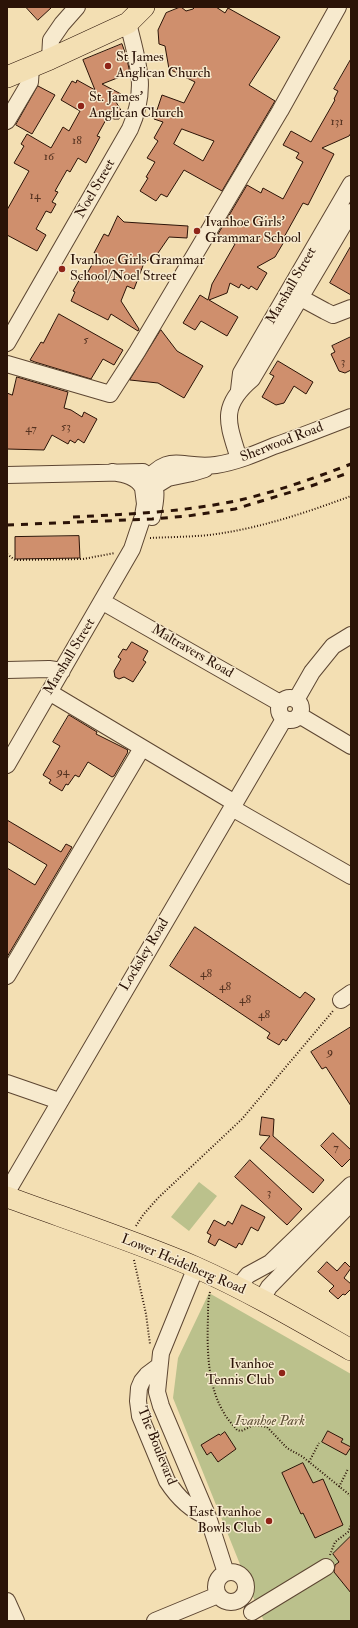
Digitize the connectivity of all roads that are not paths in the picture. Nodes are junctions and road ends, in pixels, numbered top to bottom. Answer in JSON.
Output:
{"nodes":[{"id":1,"x":77,"y":7,"type":"edge"},
{"id":2,"x":144,"y":7,"type":"edge"},
{"id":3,"x":338,"y":7,"type":"edge"},
{"id":4,"x":128,"y":23,"type":"junction"},
{"id":5,"x":50,"y":59,"type":"junction"},
{"id":6,"x":31,"y":67,"type":"junction"},
{"id":7,"x":7,"y":77,"type":"edge"},
{"id":8,"x":7,"y":121,"type":"edge"},
{"id":9,"x":351,"y":184,"type":"edge"},
{"id":10,"x":351,"y":212,"type":"edge"},
{"id":11,"x":301,"y":298,"type":"junction"},
{"id":12,"x":351,"y":308,"type":"edge"},
{"id":13,"x":7,"y":343,"type":"edge"},
{"id":14,"x":7,"y":364,"type":"edge"},
{"id":15,"x":239,"y":390,"type":"junction"},
{"id":16,"x":351,"y":417,"type":"edge"},
{"id":17,"x":239,"y":459,"type":"junction"},
{"id":18,"x":179,"y":464,"type":"junction"},
{"id":19,"x":212,"y":466,"type":"junction"},
{"id":20,"x":106,"y":472,"type":"junction"},
{"id":21,"x":7,"y":475,"type":"edge"},
{"id":22,"x":149,"y":482,"type":"junction"},
{"id":23,"x":132,"y":549,"type":"junction"},
{"id":24,"x":103,"y":602,"type":"junction"},
{"id":25,"x":351,"y":635,"type":"edge"},
{"id":26,"x":7,"y":670,"type":"edge"},
{"id":27,"x":62,"y":671,"type":"junction"},
{"id":28,"x":49,"y":692,"type":"junction"},
{"id":29,"x":290,"y":709,"type":"junction"},
{"id":30,"x":351,"y":746,"type":"edge"},
{"id":31,"x":142,"y":748,"type":"junction"},
{"id":32,"x":7,"y":765,"type":"edge"},
{"id":33,"x":233,"y":806,"type":"junction"},
{"id":34,"x":351,"y":876,"type":"edge"},
{"id":35,"x":7,"y":976,"type":"edge"},
{"id":36,"x":7,"y":1083,"type":"edge"},
{"id":37,"x":59,"y":1101,"type":"junction"},
{"id":38,"x":351,"y":1185,"type":"edge"},
{"id":39,"x":7,"y":1192,"type":"edge"},
{"id":40,"x":7,"y":1198,"type":"edge"},
{"id":41,"x":351,"y":1203,"type":"edge"},
{"id":42,"x":205,"y":1272,"type":"junction"},
{"id":43,"x":238,"y":1287,"type":"junction"},
{"id":44,"x":262,"y":1299,"type":"junction"},
{"id":45,"x":351,"y":1350,"type":"edge"},
{"id":46,"x":160,"y":1360,"type":"junction"},
{"id":47,"x":208,"y":1517,"type":"junction"},
{"id":48,"x":326,"y":1567,"type":"road end"},
{"id":49,"x":226,"y":1573,"type":"junction"},
{"id":50,"x":218,"y":1595,"type":"junction"},
{"id":51,"x":239,"y":1600,"type":"junction"},
{"id":52,"x":7,"y":1601,"type":"edge"},
{"id":53,"x":254,"y":1616,"type":"edge"},
{"id":54,"x":16,"y":1621,"type":"edge"},
{"id":55,"x":155,"y":1621,"type":"edge"}],
"edges":[{"from":1,"to":5,"type":"street"},
{"from":2,"to":4,"type":"main road"},
{"from":3,"to":14,"type":"street"},
{"from":4,"to":5,"type":"main road"},
{"from":4,"to":13,"type":"street","name":"Noel Street"},
{"from":5,"to":6,"type":"main road"},
{"from":6,"to":7,"type":"main road"},
{"from":6,"to":8,"type":"street"},
{"from":9,"to":15,"type":"street","name":"Marshall Street"},
{"from":10,"to":11,"type":"street","name":"Marshall Street"},
{"from":11,"to":12,"type":"street"},
{"from":11,"to":15,"type":"street","name":"Marshall Street"},
{"from":15,"to":17,"type":"street","name":"Marshall Street"},
{"from":16,"to":17,"type":"street","name":"Sherwood Road"},
{"from":17,"to":19,"type":"street","name":"Sherwood Road"},
{"from":18,"to":19,"type":"street","name":"Sherwood Road"},
{"from":18,"to":20,"type":"street"},
{"from":18,"to":22,"type":"street","name":"Sherwood Road"},
{"from":19,"to":22,"type":"street","name":"Sherwood Road"},
{"from":20,"to":21,"type":"street"},
{"from":20,"to":22,"type":"street"},
{"from":22,"to":23,"type":"street","name":"Marshall Street"},
{"from":22,"to":23,"type":"street","name":"Marshall Street"},
{"from":23,"to":24,"type":"street","name":"Marshall Street"},
{"from":24,"to":27,"type":"street","name":"Marshall Street"},
{"from":24,"to":29,"type":"street","name":"Maltravers Road"},
{"from":25,"to":29,"type":"street","name":"Locksley Road"},
{"from":26,"to":27,"type":"street"},
{"from":27,"to":28,"type":"street","name":"Marshall Street"},
{"from":28,"to":31,"type":"street"},
{"from":28,"to":32,"type":"street","name":"Marshall Street"},
{"from":29,"to":30,"type":"street","name":"Maltravers Road"},
{"from":29,"to":33,"type":"street","name":"Locksley Road"},
{"from":31,"to":33,"type":"street"},
{"from":31,"to":35,"type":"street"},
{"from":33,"to":34,"type":"street"},
{"from":33,"to":37,"type":"street","name":"Locksley Road"},
{"from":36,"to":37,"type":"street"},
{"from":37,"to":39,"type":"street","name":"Locksley Road"},
{"from":38,"to":43,"type":"street"},
{"from":40,"to":42,"type":"main road","name":"Lower Heidelberg Road"},
{"from":41,"to":44,"type":"street"},
{"from":42,"to":43,"type":"main road","name":"Lower Heidelberg Road"},
{"from":42,"to":46,"type":"street","name":"The Boulevard"},
{"from":43,"to":44,"type":"main road","name":"Lower Heidelberg Road"},
{"from":44,"to":45,"type":"main road","name":"Lower Heidelberg Road"},
{"from":46,"to":47,"type":"street","name":"The Boulevard"},
{"from":46,"to":47,"type":"street","name":"The Boulevard"},
{"from":47,"to":49,"type":"street","name":"The Boulevard"},
{"from":48,"to":53,"type":"street"},
{"from":49,"to":50,"type":"street"},
{"from":49,"to":51,"type":"street"},
{"from":50,"to":51,"type":"street"},
{"from":50,"to":55,"type":"street"},
{"from":51,"to":53,"type":"street"},
{"from":52,"to":54,"type":"street"}]}
